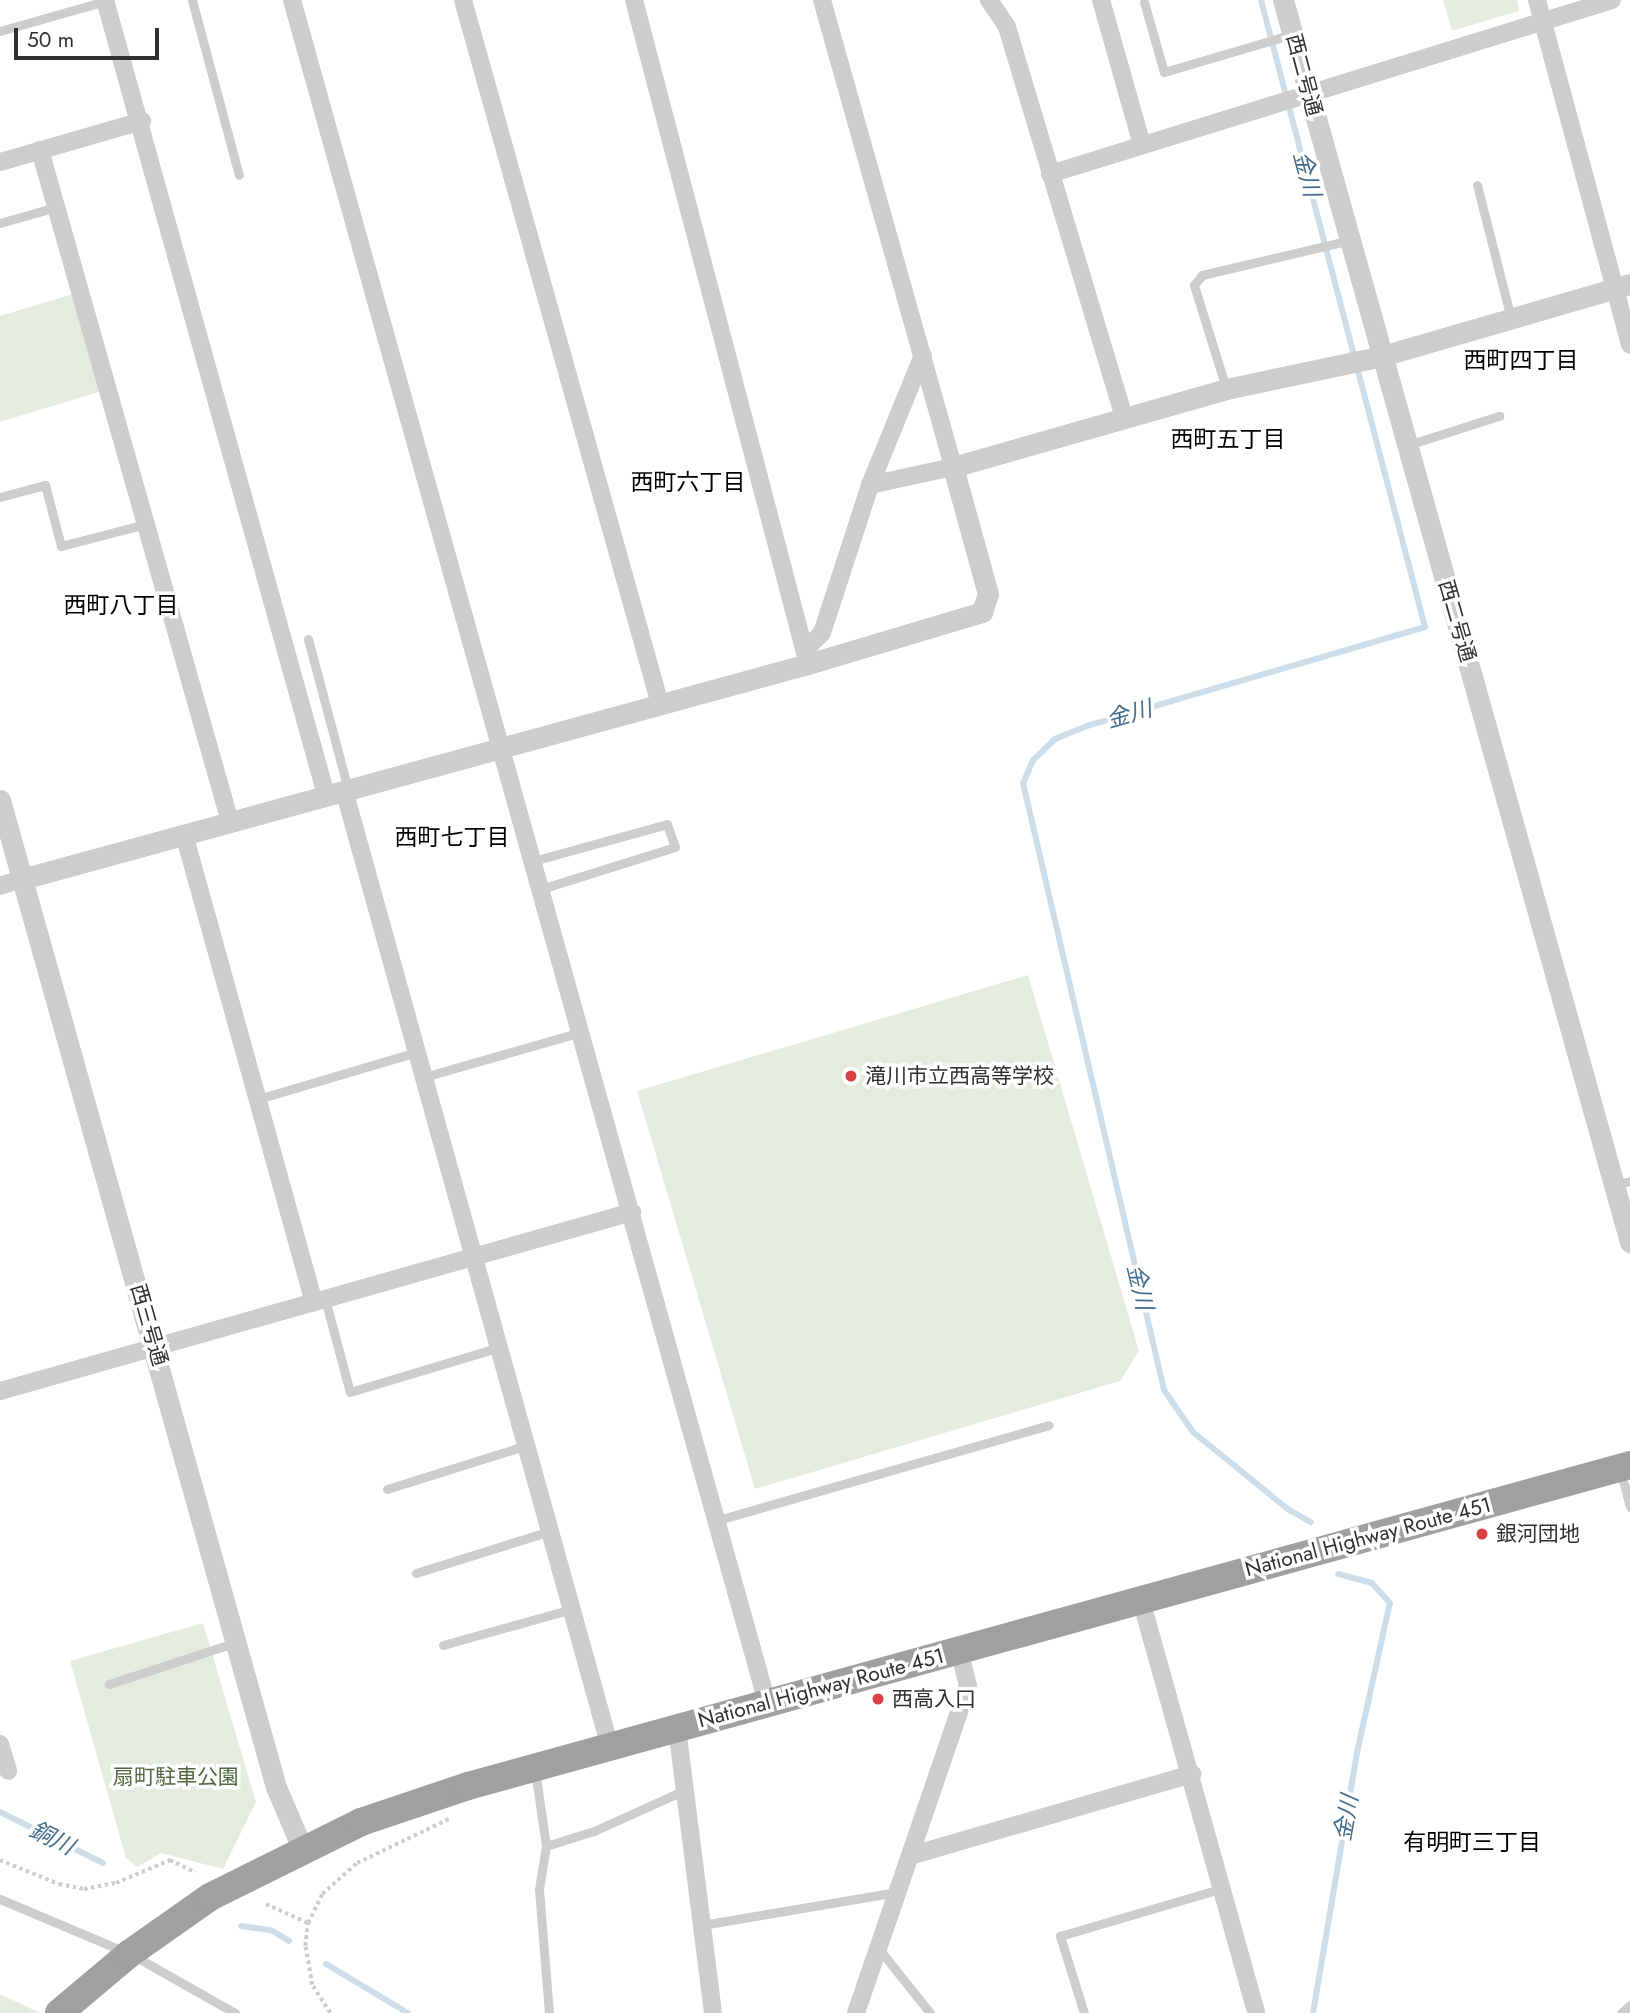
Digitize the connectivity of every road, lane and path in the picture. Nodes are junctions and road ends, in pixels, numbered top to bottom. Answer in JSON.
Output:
{"nodes":[{"id":1,"x":192,"y":0,"type":"edge"},
{"id":2,"x":292,"y":0,"type":"edge"},
{"id":3,"x":463,"y":0,"type":"edge"},
{"id":4,"x":634,"y":0,"type":"edge"},
{"id":5,"x":822,"y":0,"type":"edge"},
{"id":6,"x":989,"y":0,"type":"edge"},
{"id":7,"x":1101,"y":0,"type":"edge"},
{"id":8,"x":1283,"y":0,"type":"edge"},
{"id":9,"x":1536,"y":0,"type":"edge"},
{"id":10,"x":1612,"y":0,"type":"edge"},
{"id":11,"x":105,"y":1,"type":"edge"},
{"id":12,"x":1144,"y":2,"type":"edge"},
{"id":13,"x":1542,"y":21,"type":"junction"},
{"id":14,"x":0,"y":31,"type":"edge"},
{"id":15,"x":1293,"y":34,"type":"junction"},
{"id":16,"x":1308,"y":92,"type":"junction"},
{"id":17,"x":142,"y":121,"type":"junction"},
{"id":18,"x":1142,"y":145,"type":"junction"},
{"id":19,"x":40,"y":150,"type":"junction"},
{"id":20,"x":0,"y":162,"type":"edge"},
{"id":21,"x":239,"y":174,"type":"dead end"},
{"id":22,"x":1050,"y":174,"type":"junction"},
{"id":23,"x":1477,"y":185,"type":"dead end"},
{"id":24,"x":56,"y":207,"type":"junction"},
{"id":25,"x":0,"y":223,"type":"edge"},
{"id":26,"x":1350,"y":240,"type":"junction"},
{"id":27,"x":1623,"y":286,"type":"edge"},
{"id":28,"x":1511,"y":318,"type":"junction"},
{"id":29,"x":1630,"y":345,"type":"edge"},
{"id":30,"x":923,"y":355,"type":"junction"},
{"id":31,"x":1382,"y":356,"type":"junction"},
{"id":32,"x":1226,"y":389,"type":"junction"},
{"id":33,"x":1499,"y":416,"type":"dead end"},
{"id":34,"x":1124,"y":418,"type":"junction"},
{"id":35,"x":1408,"y":445,"type":"junction"},
{"id":36,"x":953,"y":467,"type":"junction"},
{"id":37,"x":870,"y":485,"type":"junction"},
{"id":38,"x":0,"y":497,"type":"edge"},
{"id":39,"x":145,"y":524,"type":"junction"},
{"id":40,"x":308,"y":639,"type":"dead end"},
{"id":41,"x":807,"y":657,"type":"junction"},
{"id":42,"x":660,"y":704,"type":"junction"},
{"id":43,"x":501,"y":748,"type":"junction"},
{"id":44,"x":339,"y":792,"type":"junction"},
{"id":45,"x":0,"y":800,"type":"edge"},
{"id":46,"x":230,"y":822,"type":"junction"},
{"id":47,"x":184,"y":834,"type":"junction"},
{"id":48,"x":533,"y":861,"type":"junction"},
{"id":49,"x":22,"y":879,"type":"junction"},
{"id":50,"x":0,"y":886,"type":"edge"},
{"id":51,"x":541,"y":889,"type":"junction"},
{"id":52,"x":581,"y":1032,"type":"junction"},
{"id":53,"x":417,"y":1052,"type":"junction"},
{"id":54,"x":424,"y":1077,"type":"junction"},
{"id":55,"x":258,"y":1099,"type":"junction"},
{"id":56,"x":1622,"y":1183,"type":"edge"},
{"id":57,"x":632,"y":1212,"type":"junction"},
{"id":58,"x":1630,"y":1242,"type":"edge"},
{"id":59,"x":475,"y":1256,"type":"junction"},
{"id":60,"x":320,"y":1300,"type":"junction"},
{"id":61,"x":155,"y":1346,"type":"junction"},
{"id":62,"x":500,"y":1347,"type":"junction"},
{"id":63,"x":0,"y":1391,"type":"edge"},
{"id":64,"x":1049,"y":1425,"type":"dead end"},
{"id":65,"x":527,"y":1445,"type":"junction"},
{"id":66,"x":1625,"y":1466,"type":"edge"},
{"id":67,"x":387,"y":1489,"type":"dead end"},
{"id":68,"x":1630,"y":1507,"type":"edge"},
{"id":69,"x":718,"y":1520,"type":"junction"},
{"id":70,"x":550,"y":1531,"type":"junction"},
{"id":71,"x":416,"y":1573,"type":"dead end"},
{"id":72,"x":1140,"y":1600,"type":"junction"},
{"id":73,"x":572,"y":1609,"type":"junction"},
{"id":74,"x":234,"y":1643,"type":"junction"},
{"id":75,"x":443,"y":1645,"type":"dead end"},
{"id":76,"x":959,"y":1650,"type":"junction"},
{"id":77,"x":110,"y":1684,"type":"dead end"},
{"id":78,"x":767,"y":1702,"type":"junction"},
{"id":79,"x":677,"y":1728,"type":"junction"},
{"id":80,"x":0,"y":1744,"type":"edge"},
{"id":81,"x":610,"y":1747,"type":"junction"},
{"id":82,"x":535,"y":1768,"type":"junction"},
{"id":83,"x":8,"y":1771,"type":"dead end"},
{"id":84,"x":1192,"y":1774,"type":"junction"},
{"id":85,"x":685,"y":1790,"type":"junction"},
{"id":86,"x":457,"y":1815,"type":"dead end"},
{"id":87,"x":546,"y":1846,"type":"junction"},
{"id":88,"x":302,"y":1848,"type":"junction"},
{"id":89,"x":913,"y":1855,"type":"junction"},
{"id":90,"x":0,"y":1860,"type":"edge"},
{"id":91,"x":195,"y":1872,"type":"dead end"},
{"id":92,"x":1224,"y":1888,"type":"junction"},
{"id":93,"x":900,"y":1892,"type":"junction"},
{"id":94,"x":0,"y":1899,"type":"edge"},
{"id":95,"x":266,"y":1904,"type":"dead end"},
{"id":96,"x":308,"y":1923,"type":"junction"},
{"id":97,"x":702,"y":1925,"type":"junction"},
{"id":98,"x":879,"y":1949,"type":"junction"},
{"id":99,"x":129,"y":1954,"type":"junction"},
{"id":100,"x":1630,"y":2005,"type":"edge"},
{"id":101,"x":60,"y":2013,"type":"edge"},
{"id":102,"x":235,"y":2013,"type":"edge"},
{"id":103,"x":330,"y":2013,"type":"edge"},
{"id":104,"x":549,"y":2013,"type":"edge"},
{"id":105,"x":713,"y":2013,"type":"edge"},
{"id":106,"x":856,"y":2013,"type":"edge"},
{"id":107,"x":930,"y":2013,"type":"edge"},
{"id":108,"x":1084,"y":2013,"type":"edge"},
{"id":109,"x":1256,"y":2013,"type":"edge"},
{"id":110,"x":1621,"y":2013,"type":"edge"}],
"edges":[{"from":1,"to":21,"type":"lane"},
{"from":2,"to":43,"type":"street"},
{"from":3,"to":42,"type":"street"},
{"from":4,"to":41,"type":"street"},
{"from":5,"to":30,"type":"street"},
{"from":6,"to":22,"type":"street"},
{"from":7,"to":18,"type":"street"},
{"from":8,"to":15,"type":"street","name":"西二号通"},
{"from":9,"to":13,"type":"street"},
{"from":10,"to":13,"type":"street"},
{"from":11,"to":14,"type":"lane"},
{"from":11,"to":17,"type":"street"},
{"from":12,"to":15,"type":"lane"},
{"from":13,"to":16,"type":"street"},
{"from":13,"to":27,"type":"street"},
{"from":15,"to":16,"type":"street","name":"西二号通"},
{"from":16,"to":18,"type":"street"},
{"from":16,"to":26,"type":"street","name":"西二号通"},
{"from":17,"to":19,"type":"street"},
{"from":17,"to":44,"type":"street"},
{"from":18,"to":22,"type":"street"},
{"from":19,"to":20,"type":"street"},
{"from":19,"to":24,"type":"street"},
{"from":22,"to":34,"type":"street"},
{"from":23,"to":28,"type":"lane"},
{"from":24,"to":25,"type":"lane"},
{"from":24,"to":39,"type":"street"},
{"from":26,"to":31,"type":"street","name":"西二号通"},
{"from":26,"to":32,"type":"lane"},
{"from":27,"to":28,"type":"street"},
{"from":27,"to":29,"type":"street"},
{"from":28,"to":31,"type":"street"},
{"from":30,"to":36,"type":"street"},
{"from":30,"to":37,"type":"street"},
{"from":31,"to":32,"type":"street"},
{"from":31,"to":35,"type":"street","name":"西二号通"},
{"from":32,"to":34,"type":"street"},
{"from":33,"to":35,"type":"lane"},
{"from":34,"to":36,"type":"street"},
{"from":35,"to":56,"type":"street","name":"西二号通"},
{"from":36,"to":37,"type":"street"},
{"from":36,"to":41,"type":"street"},
{"from":37,"to":41,"type":"street"},
{"from":38,"to":39,"type":"lane"},
{"from":39,"to":46,"type":"street"},
{"from":40,"to":44,"type":"lane"},
{"from":41,"to":42,"type":"street"},
{"from":42,"to":43,"type":"street"},
{"from":43,"to":44,"type":"street"},
{"from":43,"to":48,"type":"street"},
{"from":44,"to":46,"type":"street"},
{"from":44,"to":53,"type":"street"},
{"from":45,"to":49,"type":"street","name":"西三号通"},
{"from":46,"to":47,"type":"street"},
{"from":47,"to":49,"type":"street"},
{"from":47,"to":55,"type":"street"},
{"from":48,"to":51,"type":"street"},
{"from":48,"to":51,"type":"lane"},
{"from":49,"to":50,"type":"street"},
{"from":49,"to":61,"type":"street","name":"西三号通"},
{"from":51,"to":52,"type":"street"},
{"from":52,"to":54,"type":"lane"},
{"from":52,"to":57,"type":"street"},
{"from":53,"to":54,"type":"street"},
{"from":53,"to":55,"type":"lane"},
{"from":54,"to":59,"type":"street"},
{"from":55,"to":60,"type":"street"},
{"from":56,"to":58,"type":"street","name":"西二号通"},
{"from":57,"to":59,"type":"street"},
{"from":57,"to":69,"type":"street"},
{"from":59,"to":60,"type":"street"},
{"from":59,"to":62,"type":"street"},
{"from":60,"to":61,"type":"street"},
{"from":60,"to":62,"type":"lane"},
{"from":61,"to":63,"type":"street"},
{"from":61,"to":74,"type":"street","name":"西三号通"},
{"from":62,"to":65,"type":"street"},
{"from":64,"to":69,"type":"lane"},
{"from":65,"to":67,"type":"lane"},
{"from":65,"to":70,"type":"street"},
{"from":66,"to":68,"type":"lane"},
{"from":66,"to":72,"type":"highway","name":"National Highway Route 451"},
{"from":69,"to":78,"type":"street"},
{"from":70,"to":71,"type":"lane"},
{"from":70,"to":73,"type":"street"},
{"from":72,"to":76,"type":"highway","name":"National Highway Route 451"},
{"from":72,"to":84,"type":"street"},
{"from":73,"to":75,"type":"lane"},
{"from":73,"to":81,"type":"street"},
{"from":74,"to":77,"type":"lane"},
{"from":74,"to":88,"type":"street","name":"西三号通"},
{"from":76,"to":78,"type":"highway","name":"National Highway Route 451"},
{"from":76,"to":89,"type":"street"},
{"from":78,"to":79,"type":"highway","name":"National Highway Route 451"},
{"from":79,"to":81,"type":"highway","name":"National Highway Route 451"},
{"from":79,"to":85,"type":"street"},
{"from":80,"to":83,"type":"street"},
{"from":81,"to":82,"type":"highway","name":"National Highway Route 451"},
{"from":82,"to":87,"type":"lane"},
{"from":82,"to":88,"type":"highway","name":"National Highway Route 451"},
{"from":84,"to":89,"type":"street"},
{"from":84,"to":92,"type":"street"},
{"from":85,"to":87,"type":"lane"},
{"from":85,"to":97,"type":"street"},
{"from":86,"to":96,"type":"path"},
{"from":87,"to":104,"type":"lane"},
{"from":88,"to":99,"type":"highway","name":"National Highway Route 451"},
{"from":89,"to":93,"type":"street"},
{"from":90,"to":91,"type":"path"},
{"from":92,"to":108,"type":"lane"},
{"from":92,"to":109,"type":"street"},
{"from":93,"to":97,"type":"lane"},
{"from":93,"to":98,"type":"street"},
{"from":94,"to":99,"type":"lane"},
{"from":95,"to":96,"type":"path"},
{"from":96,"to":103,"type":"path"},
{"from":97,"to":105,"type":"street"},
{"from":98,"to":106,"type":"street"},
{"from":98,"to":107,"type":"lane"},
{"from":99,"to":101,"type":"highway","name":"National Highway Route 451"},
{"from":99,"to":102,"type":"lane"},
{"from":100,"to":110,"type":"lane"}]}
